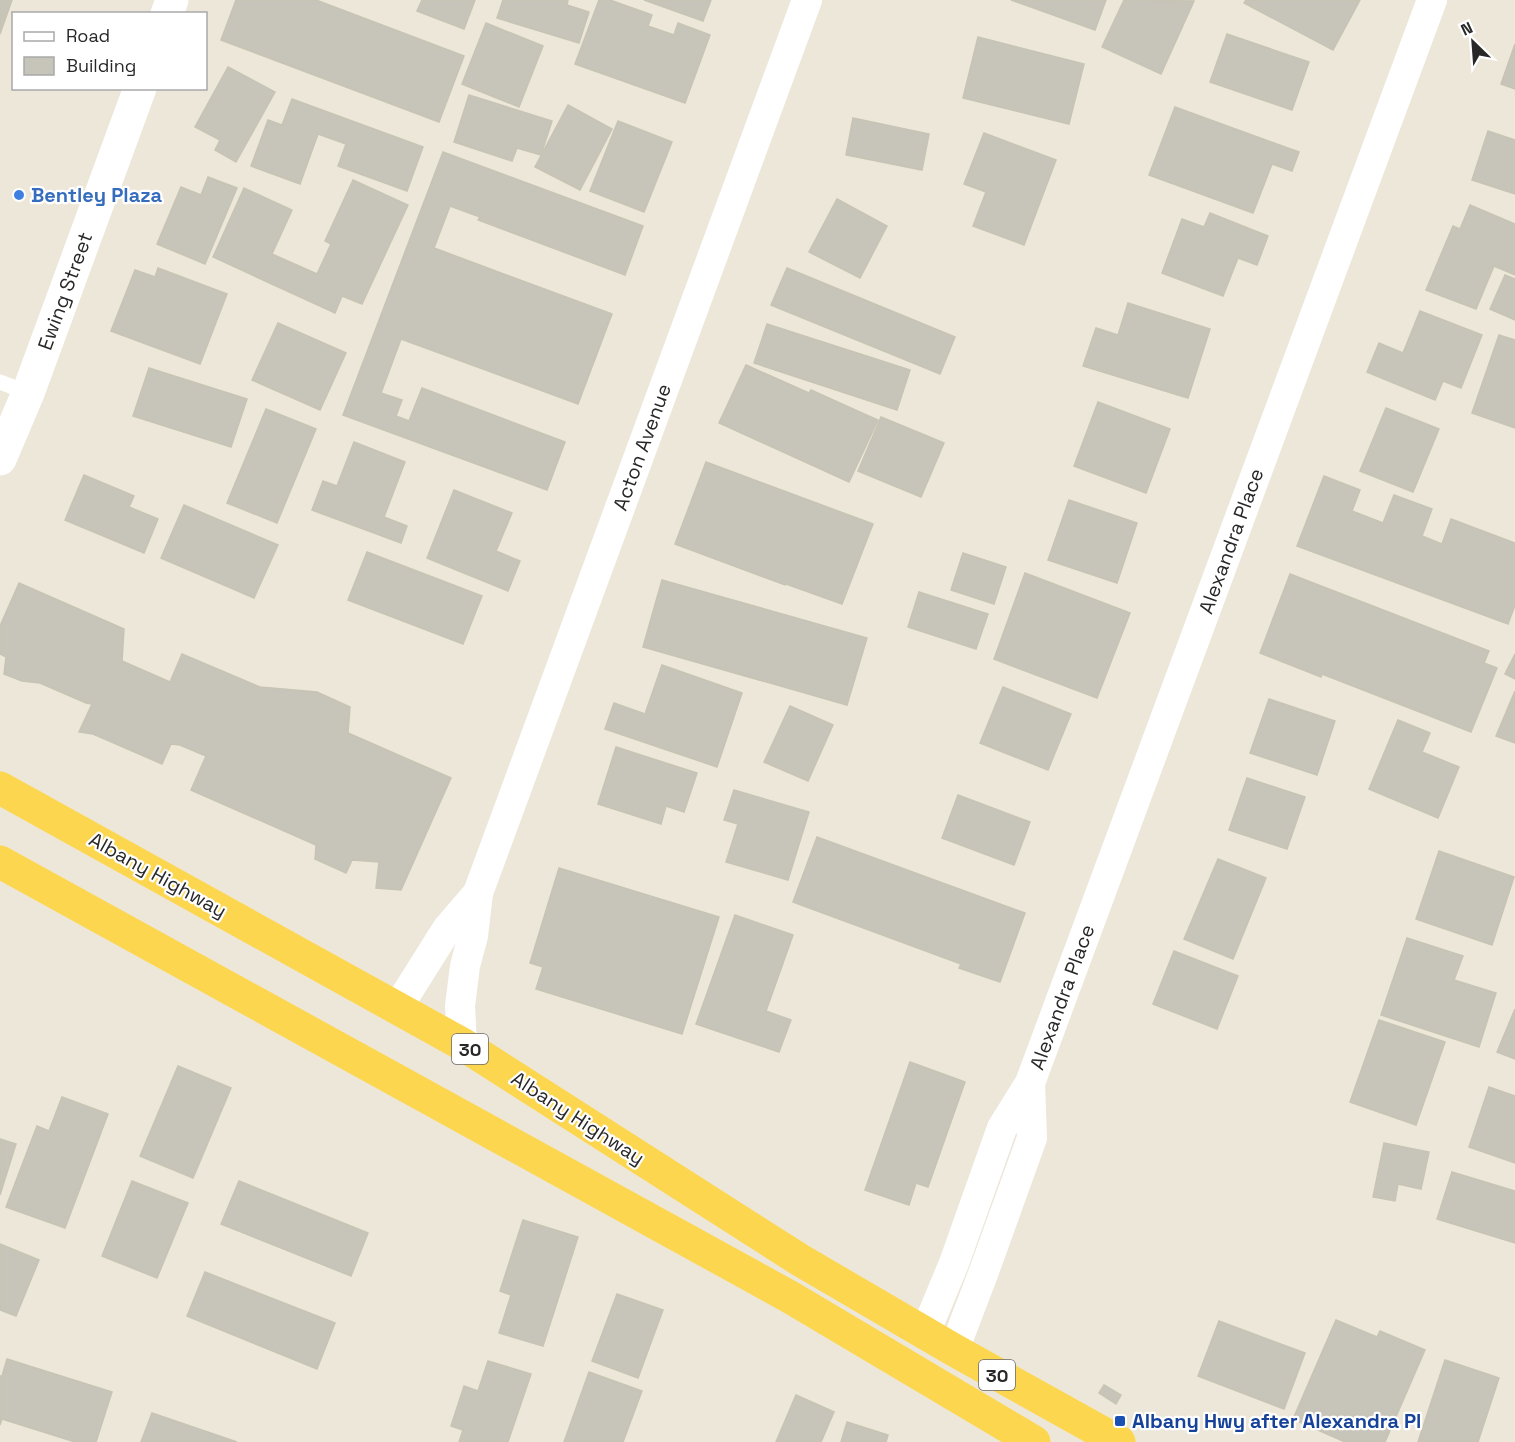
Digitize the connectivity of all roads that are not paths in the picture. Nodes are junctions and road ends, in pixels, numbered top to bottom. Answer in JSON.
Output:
{"nodes":[{"id":1,"x":807,"y":0,"type":"edge"},
{"id":2,"x":1432,"y":0,"type":"edge"},
{"id":3,"x":139,"y":90,"type":"edge"},
{"id":4,"x":14,"y":387,"type":"edge"},
{"id":5,"x":0,"y":459,"type":"edge"},
{"id":6,"x":0,"y":788,"type":"edge"},
{"id":7,"x":0,"y":862,"type":"edge"},
{"id":8,"x":478,"y":893,"type":"junction"},
{"id":9,"x":398,"y":1007,"type":"junction"},
{"id":10,"x":462,"y":1044,"type":"junction"},
{"id":11,"x":1030,"y":1083,"type":"junction"},
{"id":12,"x":925,"y":1333,"type":"junction"},
{"id":13,"x":954,"y":1350,"type":"junction"},
{"id":14,"x":1034,"y":1442,"type":"edge"},
{"id":15,"x":1119,"y":1442,"type":"edge"}],
"edges":[{"from":1,"to":8,"type":"street","name":"Acton Avenue"},
{"from":2,"to":11,"type":"street","name":"Alexandra Place"},
{"from":3,"to":4,"type":"street","name":"Ewing Street"},
{"from":4,"to":5,"type":"street","name":"Ewing Street"},
{"from":6,"to":9,"type":"highway","name":"Albany Highway","number":"30"},
{"from":7,"to":14,"type":"highway","number":"30"},
{"from":8,"to":9,"type":"street","name":"Acton Avenue"},
{"from":8,"to":10,"type":"street","name":"Acton Avenue"},
{"from":9,"to":10,"type":"highway","name":"Albany Highway","number":"30"},
{"from":10,"to":12,"type":"highway","name":"Albany Highway","number":"30"},
{"from":11,"to":12,"type":"street","name":"Alexandra Place"},
{"from":11,"to":13,"type":"street","name":"Alexandra Place"},
{"from":12,"to":13,"type":"highway","name":"Albany Highway","number":"30"},
{"from":13,"to":15,"type":"highway","name":"Albany Highway","number":"30"}]}
